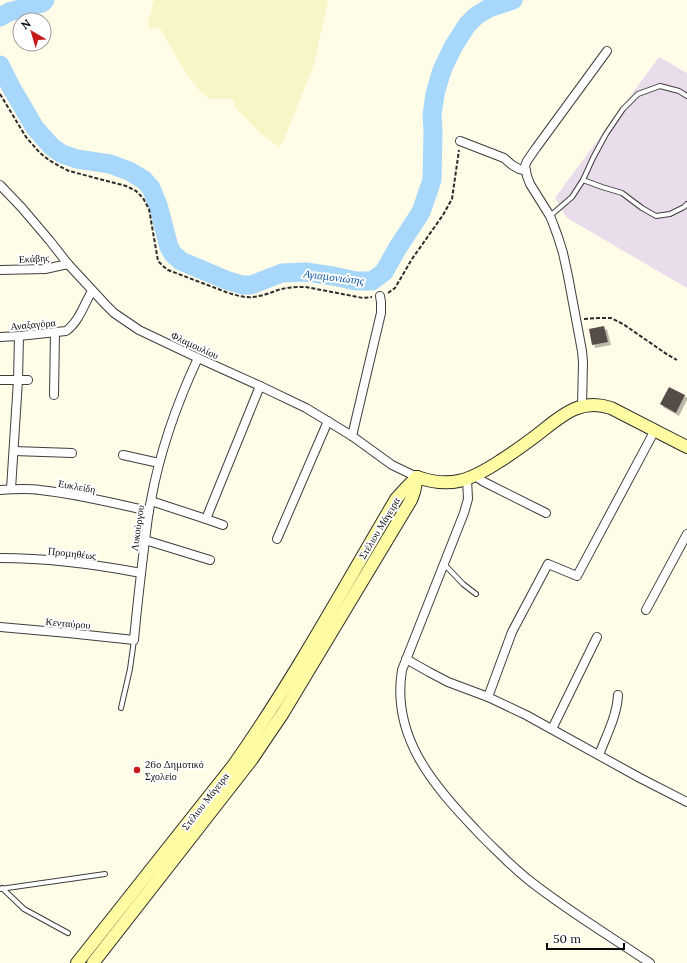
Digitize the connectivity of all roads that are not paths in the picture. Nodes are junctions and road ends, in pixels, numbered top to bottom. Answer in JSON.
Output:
{"nodes":[{"id":1,"x":607,"y":52,"type":"dead end"},
{"id":2,"x":687,"y":96,"type":"edge"},
{"id":3,"x":460,"y":141,"type":"road end"},
{"id":4,"x":526,"y":171,"type":"junction"},
{"id":5,"x":584,"y":180,"type":"junction"},
{"id":6,"x":0,"y":185,"type":"edge"},
{"id":7,"x":687,"y":204,"type":"edge"},
{"id":8,"x":550,"y":216,"type":"junction"},
{"id":9,"x":68,"y":264,"type":"junction"},
{"id":10,"x":0,"y":270,"type":"edge"},
{"id":11,"x":92,"y":291,"type":"junction"},
{"id":12,"x":380,"y":296,"type":"road end"},
{"id":13,"x":55,"y":332,"type":"junction"},
{"id":14,"x":19,"y":336,"type":"junction"},
{"id":15,"x":0,"y":337,"type":"edge"},
{"id":16,"x":198,"y":358,"type":"junction"},
{"id":17,"x":0,"y":380,"type":"edge"},
{"id":18,"x":18,"y":380,"type":"junction"},
{"id":19,"x":28,"y":380,"type":"dead end"},
{"id":20,"x":260,"y":386,"type":"junction"},
{"id":21,"x":54,"y":395,"type":"dead end"},
{"id":22,"x":582,"y":406,"type":"junction"},
{"id":23,"x":328,"y":421,"type":"junction"},
{"id":24,"x":655,"y":430,"type":"junction"},
{"id":25,"x":352,"y":436,"type":"junction"},
{"id":26,"x":687,"y":447,"type":"edge"},
{"id":27,"x":14,"y":452,"type":"junction"},
{"id":28,"x":72,"y":453,"type":"dead end"},
{"id":29,"x":123,"y":455,"type":"dead end"},
{"id":30,"x":159,"y":463,"type":"junction"},
{"id":31,"x":417,"y":477,"type":"junction"},
{"id":32,"x":471,"y":478,"type":"junction"},
{"id":33,"x":11,"y":489,"type":"junction"},
{"id":34,"x":0,"y":490,"type":"edge"},
{"id":35,"x":151,"y":501,"type":"junction"},
{"id":36,"x":149,"y":511,"type":"junction"},
{"id":37,"x":546,"y":513,"type":"dead end"},
{"id":38,"x":206,"y":519,"type":"junction"},
{"id":39,"x":223,"y":525,"type":"dead end"},
{"id":40,"x":687,"y":534,"type":"edge"},
{"id":41,"x":278,"y":539,"type":"dead end"},
{"id":42,"x":146,"y":540,"type":"junction"},
{"id":43,"x":0,"y":558,"type":"edge"},
{"id":44,"x":210,"y":560,"type":"dead end"},
{"id":45,"x":444,"y":564,"type":"junction"},
{"id":46,"x":141,"y":573,"type":"junction"},
{"id":47,"x":476,"y":594,"type":"dead end"},
{"id":48,"x":646,"y":610,"type":"dead end"},
{"id":49,"x":0,"y":627,"type":"edge"},
{"id":50,"x":597,"y":637,"type":"dead end"},
{"id":51,"x":134,"y":640,"type":"junction"},
{"id":52,"x":406,"y":659,"type":"junction"},
{"id":53,"x":618,"y":695,"type":"dead end"},
{"id":54,"x":488,"y":697,"type":"junction"},
{"id":55,"x":121,"y":708,"type":"dead end"},
{"id":56,"x":552,"y":729,"type":"junction"},
{"id":57,"x":598,"y":755,"type":"junction"},
{"id":58,"x":687,"y":802,"type":"edge"},
{"id":59,"x":105,"y":874,"type":"dead end"},
{"id":60,"x":1,"y":888,"type":"edge"},
{"id":61,"x":68,"y":933,"type":"dead end"},
{"id":62,"x":76,"y":963,"type":"edge"},
{"id":63,"x":92,"y":963,"type":"edge"},
{"id":64,"x":650,"y":963,"type":"edge"}],
"edges":[{"from":1,"to":4,"type":"street"},
{"from":2,"to":5,"type":"lane"},
{"from":3,"to":4,"type":"street"},
{"from":4,"to":8,"type":"street"},
{"from":5,"to":7,"type":"lane"},
{"from":5,"to":8,"type":"lane"},
{"from":6,"to":9,"type":"street","name":"Φλαμουλίου"},
{"from":8,"to":22,"type":"street"},
{"from":9,"to":10,"type":"street","name":"Εκάβης"},
{"from":9,"to":11,"type":"street","name":"Φλαμουλίου"},
{"from":11,"to":13,"type":"street","name":"Αναξαγόρα"},
{"from":11,"to":16,"type":"street","name":"Φλαμουλίου"},
{"from":12,"to":25,"type":"street"},
{"from":13,"to":14,"type":"street","name":"Αναξαγόρα"},
{"from":13,"to":21,"type":"street"},
{"from":14,"to":15,"type":"street","name":"Αναξαγόρα"},
{"from":14,"to":18,"type":"street"},
{"from":16,"to":20,"type":"street","name":"Φλαμουλίου"},
{"from":16,"to":30,"type":"street","name":"Λυκούργου"},
{"from":17,"to":18,"type":"street"},
{"from":18,"to":19,"type":"street"},
{"from":18,"to":27,"type":"street"},
{"from":20,"to":23,"type":"street","name":"Φλαμουλίου"},
{"from":20,"to":38,"type":"street"},
{"from":22,"to":24,"type":"main road"},
{"from":22,"to":32,"type":"main road"},
{"from":23,"to":25,"type":"street","name":"Φλαμουλίου"},
{"from":23,"to":41,"type":"street"},
{"from":24,"to":26,"type":"main road"},
{"from":24,"to":54,"type":"street"},
{"from":25,"to":31,"type":"street","name":"Φλαμουλίου"},
{"from":27,"to":28,"type":"street"},
{"from":27,"to":33,"type":"street"},
{"from":29,"to":30,"type":"street"},
{"from":30,"to":35,"type":"street","name":"Λυκούργου"},
{"from":31,"to":32,"type":"main road"},
{"from":31,"to":62,"type":"main road","name":"Στέλιου Μάγειρα"},
{"from":31,"to":63,"type":"main road","name":"Στέλιου Μάγειρα"},
{"from":32,"to":37,"type":"street"},
{"from":32,"to":45,"type":"street"},
{"from":33,"to":34,"type":"street","name":"Ευκλείδη"},
{"from":33,"to":36,"type":"street","name":"Ευκλείδη"},
{"from":35,"to":36,"type":"street","name":"Λυκούργου"},
{"from":35,"to":38,"type":"street"},
{"from":36,"to":42,"type":"street","name":"Λυκούργου"},
{"from":38,"to":39,"type":"street"},
{"from":40,"to":48,"type":"street"},
{"from":42,"to":44,"type":"street"},
{"from":42,"to":46,"type":"street","name":"Λυκούργου"},
{"from":43,"to":46,"type":"street","name":"Προμηθέως"},
{"from":45,"to":47,"type":"lane"},
{"from":45,"to":52,"type":"street"},
{"from":46,"to":51,"type":"street","name":"Λυκούργου"},
{"from":49,"to":51,"type":"street","name":"Κενταύρου"},
{"from":50,"to":56,"type":"street"},
{"from":51,"to":55,"type":"lane","name":"Λυκούργου"},
{"from":52,"to":54,"type":"street"},
{"from":52,"to":64,"type":"street"},
{"from":53,"to":57,"type":"street"},
{"from":54,"to":56,"type":"street"},
{"from":56,"to":57,"type":"street"},
{"from":57,"to":58,"type":"street"},
{"from":59,"to":60,"type":"lane"},
{"from":60,"to":61,"type":"lane"}]}
